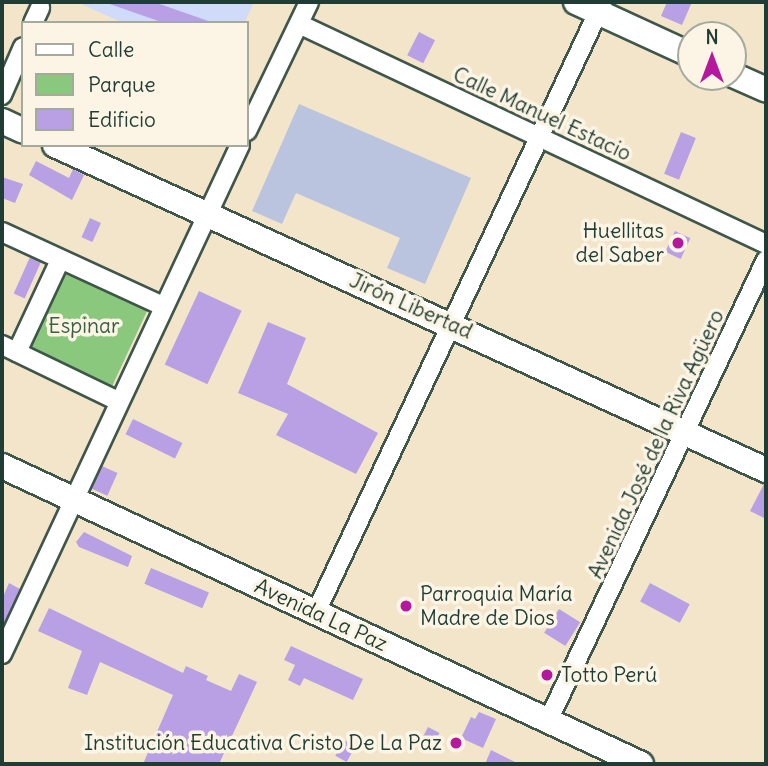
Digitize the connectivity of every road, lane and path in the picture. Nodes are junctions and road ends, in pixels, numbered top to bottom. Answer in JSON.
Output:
{"nodes":[{"id":1,"x":309,"y":2,"type":"edge"},
{"id":2,"x":592,"y":5,"type":"edge"},
{"id":3,"x":299,"y":24,"type":"junction"},
{"id":4,"x":677,"y":48,"type":"edge"},
{"id":5,"x":21,"y":51,"type":"edge"},
{"id":6,"x":747,"y":81,"type":"edge"},
{"id":7,"x":766,"y":90,"type":"edge"},
{"id":8,"x":2,"y":94,"type":"edge"},
{"id":9,"x":2,"y":121,"type":"edge"},
{"id":10,"x":248,"y":129,"type":"edge"},
{"id":11,"x":21,"y":130,"type":"edge"},
{"id":12,"x":538,"y":139,"type":"junction"},
{"id":13,"x":59,"y":147,"type":"edge"},
{"id":14,"x":239,"y":147,"type":"edge"},
{"id":15,"x":206,"y":214,"type":"junction"},
{"id":16,"x":2,"y":232,"type":"edge"},
{"id":17,"x":766,"y":244,"type":"edge"},
{"id":18,"x":60,"y":260,"type":"junction"},
{"id":19,"x":766,"y":260,"type":"edge"},
{"id":20,"x":163,"y":306,"type":"junction"},
{"id":21,"x":450,"y":323,"type":"junction"},
{"id":22,"x":9,"y":349,"type":"edge"},
{"id":23,"x":118,"y":401,"type":"junction"},
{"id":24,"x":685,"y":432,"type":"junction"},
{"id":25,"x":2,"y":466,"type":"edge"},
{"id":26,"x":766,"y":470,"type":"edge"},
{"id":27,"x":73,"y":499,"type":"junction"},
{"id":28,"x":316,"y":612,"type":"junction"},
{"id":29,"x":2,"y":654,"type":"edge"},
{"id":30,"x":548,"y":721,"type":"junction"},
{"id":31,"x":641,"y":764,"type":"edge"}],
"edges":[{"from":1,"to":3,"type":"street"},
{"from":2,"to":4,"type":"street"},
{"from":2,"to":12,"type":"street"},
{"from":3,"to":10,"type":"street"},
{"from":3,"to":12,"type":"street","name":"Calle Manuel Estacio"},
{"from":5,"to":8,"type":"street"},
{"from":6,"to":7,"type":"street"},
{"from":9,"to":11,"type":"street"},
{"from":12,"to":17,"type":"street","name":"Calle Manuel Estacio"},
{"from":12,"to":21,"type":"street"},
{"from":13,"to":15,"type":"street","name":"Jirón Libertad"},
{"from":14,"to":15,"type":"street"},
{"from":15,"to":20,"type":"street"},
{"from":15,"to":21,"type":"street","name":"Jirón Libertad"},
{"from":16,"to":18,"type":"street"},
{"from":18,"to":20,"type":"street"},
{"from":18,"to":22,"type":"street"},
{"from":19,"to":24,"type":"street","name":"Avenida José de la Riva Agüero"},
{"from":20,"to":23,"type":"street"},
{"from":21,"to":24,"type":"street","name":"Jirón Libertad"},
{"from":21,"to":28,"type":"street"},
{"from":22,"to":23,"type":"street"},
{"from":23,"to":27,"type":"street"},
{"from":24,"to":26,"type":"street","name":"Jirón Libertad"},
{"from":24,"to":30,"type":"street","name":"Avenida José de la Riva Agüero"},
{"from":25,"to":27,"type":"street","name":"Avenida La Paz"},
{"from":27,"to":28,"type":"street","name":"Avenida La Paz"},
{"from":27,"to":29,"type":"street"},
{"from":28,"to":30,"type":"street","name":"Avenida La Paz"},
{"from":30,"to":31,"type":"street","name":"Avenida La Paz"}]}
